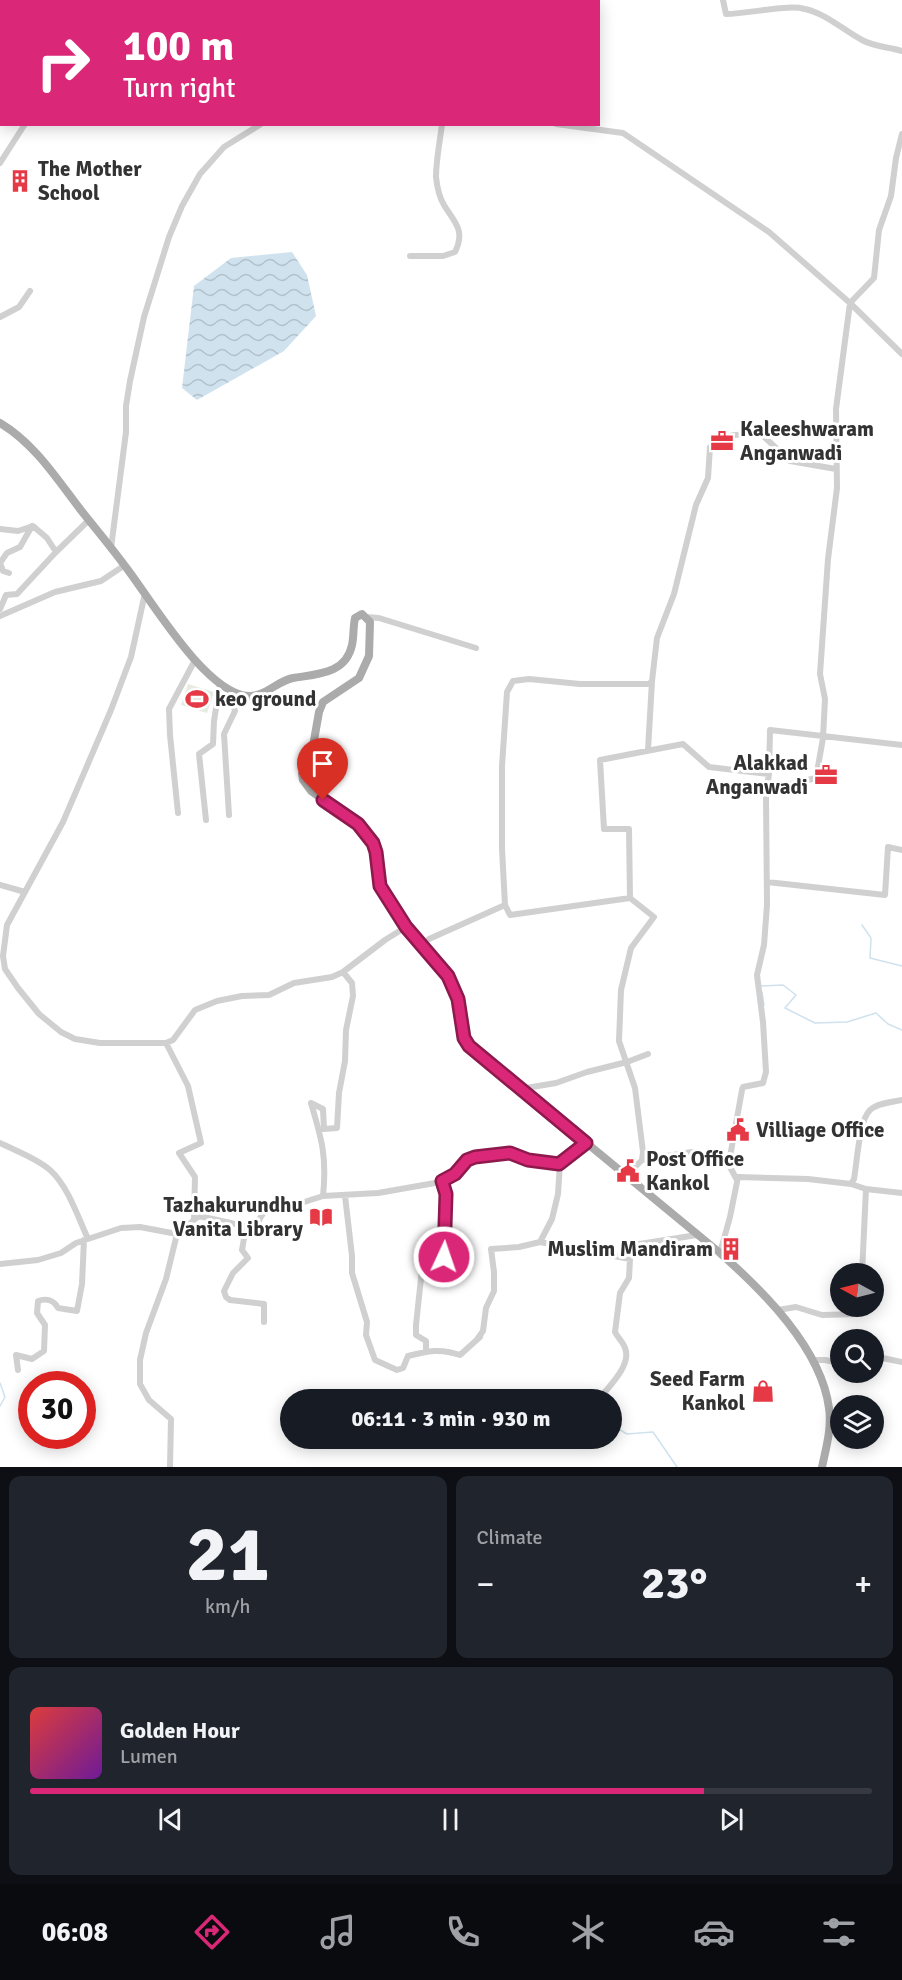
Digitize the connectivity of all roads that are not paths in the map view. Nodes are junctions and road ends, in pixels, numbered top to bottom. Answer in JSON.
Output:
{"nodes":[{"id":1,"x":723,"y":0,"type":"edge"},
{"id":2,"x":902,"y":51,"type":"edge"},
{"id":3,"x":24,"y":126,"type":"edge"},
{"id":4,"x":258,"y":126,"type":"edge"},
{"id":5,"x":442,"y":126,"type":"edge"},
{"id":6,"x":571,"y":126,"type":"edge"},
{"id":7,"x":902,"y":134,"type":"edge"},
{"id":8,"x":901,"y":145,"type":"edge"},
{"id":9,"x":0,"y":163,"type":"edge"},
{"id":10,"x":410,"y":256,"type":"dead end"},
{"id":11,"x":30,"y":291,"type":"dead end"},
{"id":12,"x":850,"y":303,"type":"junction"},
{"id":13,"x":0,"y":316,"type":"edge"},
{"id":14,"x":902,"y":354,"type":"edge"},
{"id":15,"x":0,"y":423,"type":"edge"},
{"id":16,"x":836,"y":469,"type":"junction"},
{"id":17,"x":89,"y":520,"type":"junction"},
{"id":18,"x":33,"y":526,"type":"junction"},
{"id":19,"x":0,"y":529,"type":"edge"},
{"id":20,"x":111,"y":549,"type":"junction"},
{"id":21,"x":56,"y":552,"type":"junction"},
{"id":22,"x":125,"y":565,"type":"junction"},
{"id":23,"x":9,"y":573,"type":"dead end"},
{"id":24,"x":145,"y":593,"type":"junction"},
{"id":25,"x":0,"y":609,"type":"edge"},
{"id":26,"x":0,"y":616,"type":"edge"},
{"id":27,"x":366,"y":617,"type":"junction"},
{"id":28,"x":476,"y":648,"type":"dead end"},
{"id":29,"x":195,"y":660,"type":"junction"},
{"id":30,"x":652,"y":681,"type":"junction"},
{"id":31,"x":220,"y":683,"type":"junction"},
{"id":32,"x":234,"y":692,"type":"junction"},
{"id":33,"x":823,"y":738,"type":"junction"},
{"id":34,"x":902,"y":746,"type":"edge"},
{"id":35,"x":648,"y":750,"type":"junction"},
{"id":36,"x":769,"y":774,"type":"junction"},
{"id":37,"x":766,"y":796,"type":"junction"},
{"id":38,"x":178,"y":813,"type":"dead end"},
{"id":39,"x":229,"y":814,"type":"dead end"},
{"id":40,"x":206,"y":820,"type":"dead end"},
{"id":41,"x":902,"y":850,"type":"edge"},
{"id":42,"x":766,"y":882,"type":"junction"},
{"id":43,"x":0,"y":885,"type":"edge"},
{"id":44,"x":25,"y":892,"type":"junction"},
{"id":45,"x":630,"y":898,"type":"junction"},
{"id":46,"x":505,"y":905,"type":"junction"},
{"id":47,"x":406,"y":927,"type":"junction"},
{"id":48,"x":429,"y":939,"type":"dead end"},
{"id":49,"x":344,"y":972,"type":"junction"},
{"id":50,"x":166,"y":1044,"type":"junction"},
{"id":51,"x":648,"y":1054,"type":"dead end"},
{"id":52,"x":627,"y":1062,"type":"junction"},
{"id":53,"x":520,"y":1089,"type":"junction"},
{"id":54,"x":902,"y":1100,"type":"edge"},
{"id":55,"x":0,"y":1143,"type":"edge"},
{"id":56,"x":586,"y":1143,"type":"junction"},
{"id":57,"x":692,"y":1152,"type":"dead end"},
{"id":58,"x":642,"y":1160,"type":"junction"},
{"id":59,"x":559,"y":1164,"type":"junction"},
{"id":60,"x":626,"y":1176,"type":"junction"},
{"id":61,"x":736,"y":1180,"type":"junction"},
{"id":62,"x":442,"y":1181,"type":"junction"},
{"id":63,"x":851,"y":1184,"type":"junction"},
{"id":64,"x":866,"y":1189,"type":"junction"},
{"id":65,"x":902,"y":1193,"type":"edge"},
{"id":66,"x":323,"y":1196,"type":"junction"},
{"id":67,"x":345,"y":1196,"type":"junction"},
{"id":68,"x":194,"y":1219,"type":"junction"},
{"id":69,"x":246,"y":1227,"type":"junction"},
{"id":70,"x":177,"y":1234,"type":"junction"},
{"id":71,"x":697,"y":1235,"type":"junction"},
{"id":72,"x":86,"y":1240,"type":"junction"},
{"id":73,"x":540,"y":1242,"type":"junction"},
{"id":74,"x":720,"y":1252,"type":"junction"},
{"id":75,"x":630,"y":1259,"type":"junction"},
{"id":76,"x":863,"y":1263,"type":"edge"},
{"id":77,"x":0,"y":1264,"type":"edge"},
{"id":78,"x":778,"y":1310,"type":"junction"},
{"id":79,"x":830,"y":1315,"type":"edge"},
{"id":80,"x":264,"y":1322,"type":"dead end"},
{"id":81,"x":480,"y":1337,"type":"junction"},
{"id":82,"x":472,"y":1340,"type":"dead end"},
{"id":83,"x":426,"y":1352,"type":"junction"},
{"id":84,"x":884,"y":1358,"type":"edge"},
{"id":85,"x":813,"y":1360,"type":"junction"},
{"id":86,"x":830,"y":1361,"type":"edge"},
{"id":87,"x":902,"y":1362,"type":"edge"},
{"id":88,"x":18,"y":1370,"type":"dead end"},
{"id":89,"x":607,"y":1389,"type":"edge"},
{"id":90,"x":170,"y":1467,"type":"edge"},
{"id":91,"x":822,"y":1467,"type":"edge"}],
"edges":[{"from":1,"to":2,"type":"street"},
{"from":3,"to":9,"type":"street"},
{"from":4,"to":20,"type":"street"},
{"from":5,"to":10,"type":"street"},
{"from":6,"to":12,"type":"street"},
{"from":7,"to":8,"type":"street"},
{"from":8,"to":12,"type":"street"},
{"from":11,"to":13,"type":"street"},
{"from":12,"to":14,"type":"street"},
{"from":12,"to":16,"type":"street"},
{"from":15,"to":17,"type":"main road"},
{"from":16,"to":30,"type":"street"},
{"from":16,"to":33,"type":"street"},
{"from":17,"to":20,"type":"main road"},
{"from":17,"to":21,"type":"street"},
{"from":18,"to":19,"type":"street"},
{"from":18,"to":21,"type":"street"},
{"from":18,"to":23,"type":"street"},
{"from":20,"to":22,"type":"main road"},
{"from":21,"to":25,"type":"street"},
{"from":22,"to":24,"type":"main road"},
{"from":22,"to":26,"type":"street"},
{"from":24,"to":29,"type":"main road"},
{"from":24,"to":44,"type":"street"},
{"from":27,"to":28,"type":"street"},
{"from":27,"to":32,"type":"main road"},
{"from":27,"to":47,"type":"main road"},
{"from":29,"to":31,"type":"main road"},
{"from":29,"to":38,"type":"street"},
{"from":30,"to":35,"type":"street"},
{"from":30,"to":46,"type":"street"},
{"from":31,"to":32,"type":"main road"},
{"from":31,"to":40,"type":"street"},
{"from":32,"to":39,"type":"street"},
{"from":33,"to":34,"type":"street"},
{"from":33,"to":36,"type":"street"},
{"from":33,"to":37,"type":"street"},
{"from":35,"to":36,"type":"street"},
{"from":35,"to":45,"type":"street"},
{"from":36,"to":37,"type":"street"},
{"from":37,"to":42,"type":"street"},
{"from":41,"to":42,"type":"street"},
{"from":42,"to":61,"type":"street"},
{"from":43,"to":44,"type":"street"},
{"from":44,"to":50,"type":"street"},
{"from":45,"to":46,"type":"street"},
{"from":45,"to":52,"type":"street"},
{"from":46,"to":48,"type":"street"},
{"from":47,"to":49,"type":"street"},
{"from":47,"to":53,"type":"main road"},
{"from":49,"to":50,"type":"street"},
{"from":49,"to":66,"type":"street"},
{"from":50,"to":68,"type":"street"},
{"from":51,"to":52,"type":"street"},
{"from":52,"to":53,"type":"street"},
{"from":52,"to":58,"type":"street"},
{"from":53,"to":56,"type":"main road"},
{"from":54,"to":63,"type":"street"},
{"from":55,"to":72,"type":"street"},
{"from":56,"to":59,"type":"street"},
{"from":56,"to":60,"type":"main road"},
{"from":57,"to":58,"type":"street"},
{"from":58,"to":60,"type":"street"},
{"from":59,"to":62,"type":"street"},
{"from":59,"to":73,"type":"street"},
{"from":60,"to":71,"type":"main road"},
{"from":61,"to":63,"type":"street"},
{"from":61,"to":74,"type":"street"},
{"from":62,"to":67,"type":"street"},
{"from":62,"to":83,"type":"street"},
{"from":63,"to":64,"type":"street"},
{"from":64,"to":65,"type":"street"},
{"from":64,"to":76,"type":"street"},
{"from":66,"to":67,"type":"street"},
{"from":66,"to":69,"type":"street"},
{"from":67,"to":83,"type":"street"},
{"from":68,"to":69,"type":"street"},
{"from":68,"to":70,"type":"street"},
{"from":69,"to":80,"type":"street"},
{"from":70,"to":72,"type":"street"},
{"from":70,"to":90,"type":"street"},
{"from":71,"to":74,"type":"main road"},
{"from":71,"to":75,"type":"street"},
{"from":72,"to":77,"type":"street"},
{"from":72,"to":88,"type":"street"},
{"from":73,"to":75,"type":"street"},
{"from":73,"to":81,"type":"street"},
{"from":74,"to":78,"type":"main road"},
{"from":75,"to":89,"type":"street"},
{"from":78,"to":79,"type":"street"},
{"from":78,"to":85,"type":"main road"},
{"from":81,"to":82,"type":"street"},
{"from":81,"to":83,"type":"street"},
{"from":84,"to":87,"type":"street"},
{"from":85,"to":86,"type":"street"},
{"from":85,"to":91,"type":"main road"}]}
